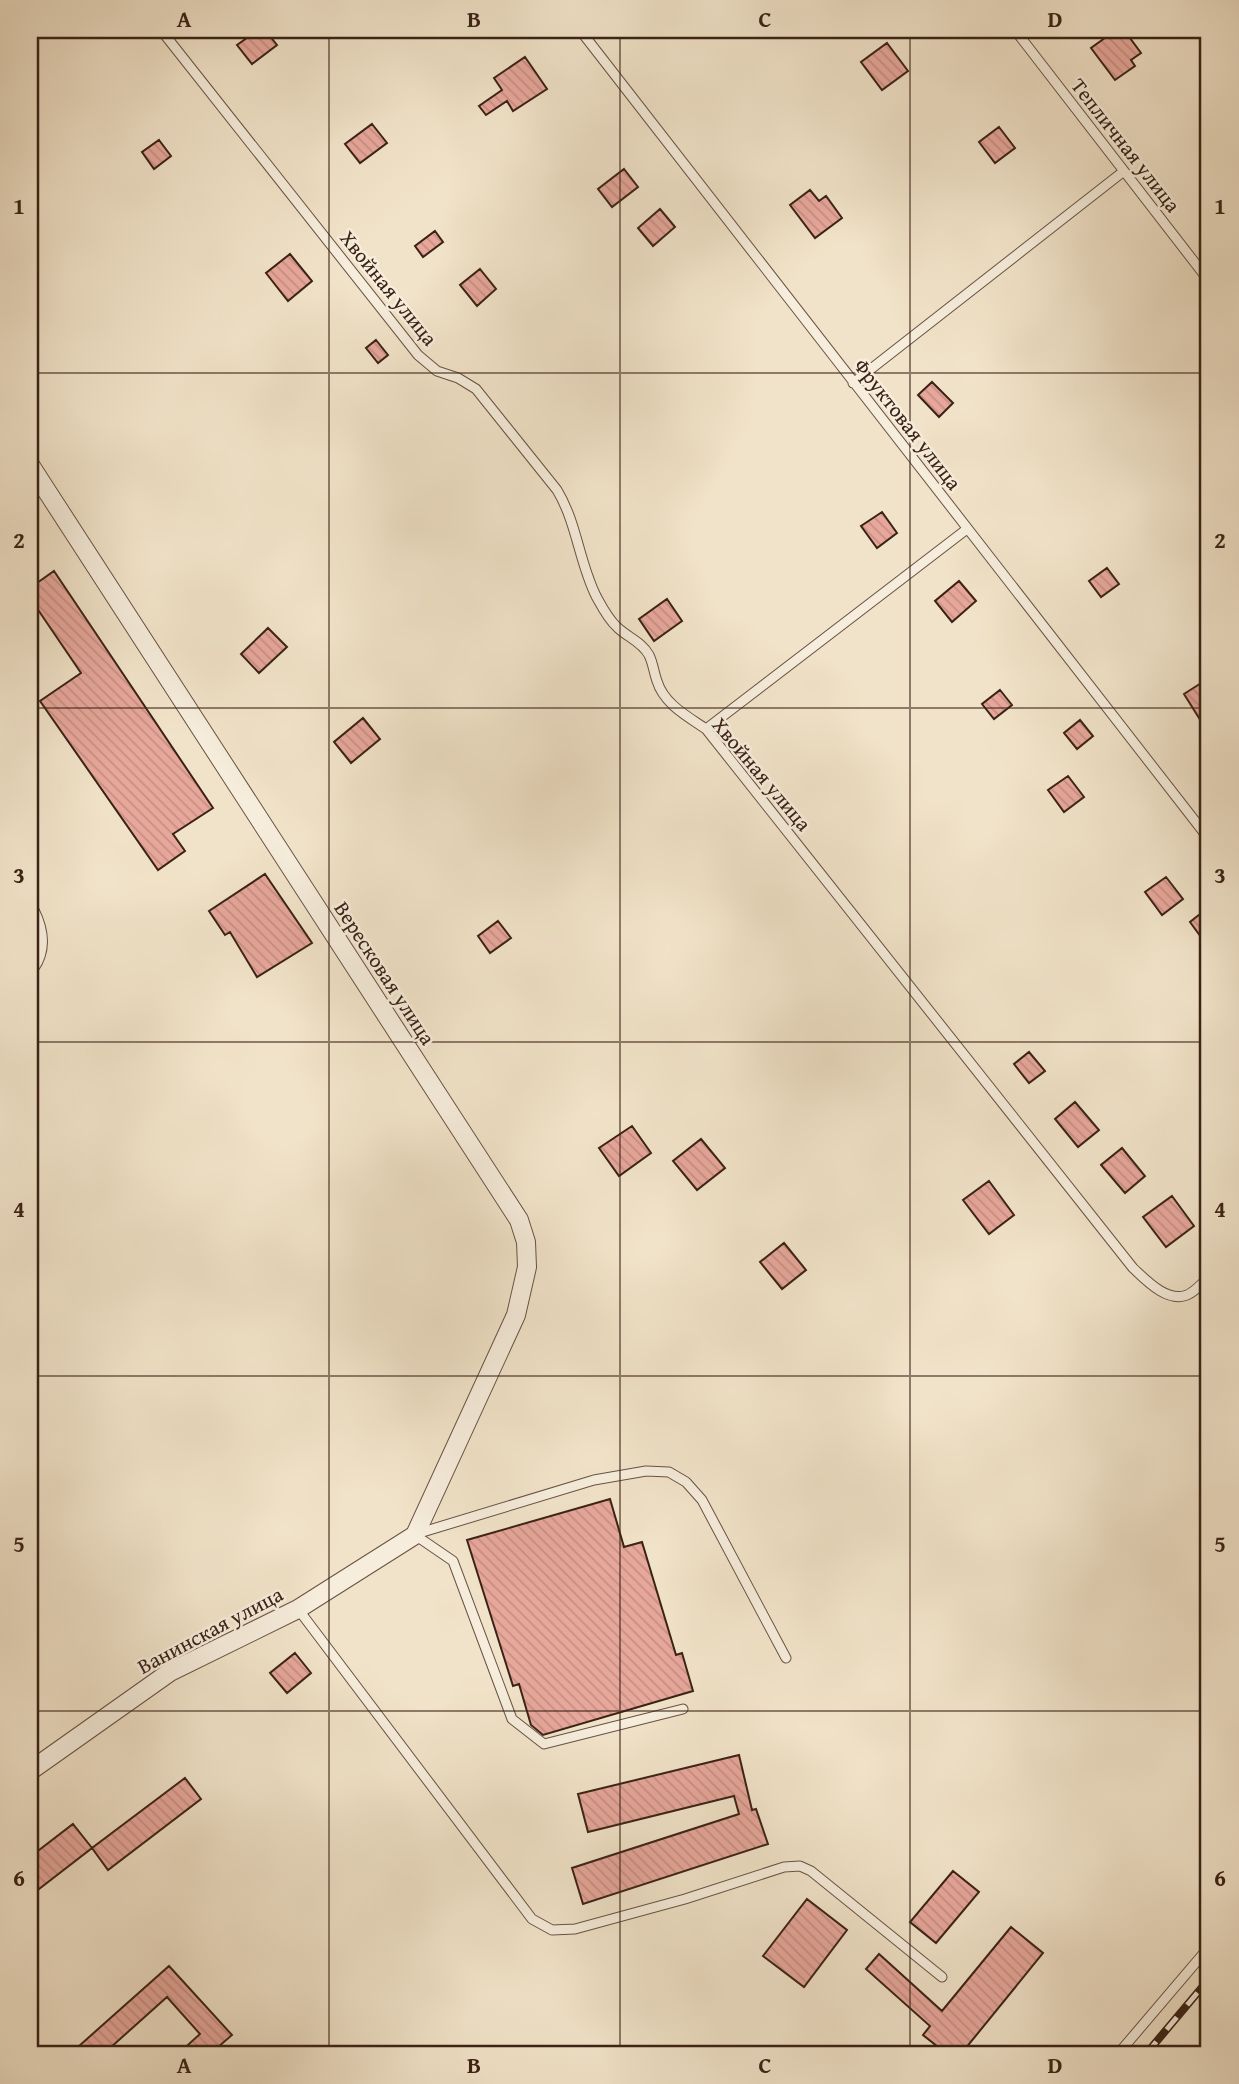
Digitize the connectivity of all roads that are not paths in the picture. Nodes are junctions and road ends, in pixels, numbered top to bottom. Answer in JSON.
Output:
{"nodes":[{"id":1,"x":161,"y":30,"type":"edge"},
{"id":2,"x":580,"y":30,"type":"edge"},
{"id":3,"x":1015,"y":30,"type":"edge"},
{"id":4,"x":1124,"y":171,"type":"junction"},
{"id":5,"x":1209,"y":281,"type":"edge"},
{"id":6,"x":853,"y":383,"type":"junction"},
{"id":7,"x":30,"y":465,"type":"edge"},
{"id":8,"x":967,"y":529,"type":"junction"},
{"id":9,"x":706,"y":729,"type":"junction"},
{"id":10,"x":1209,"y":839,"type":"edge"},
{"id":11,"x":30,"y":912,"type":"edge"},
{"id":12,"x":31,"y":965,"type":"edge"},
{"id":13,"x":1209,"y":1277,"type":"edge"},
{"id":14,"x":415,"y":1535,"type":"junction"},
{"id":15,"x":298,"y":1609,"type":"junction"},
{"id":16,"x":786,"y":1658,"type":"dead end"},
{"id":17,"x":683,"y":1709,"type":"dead end"},
{"id":18,"x":30,"y":1771,"type":"edge"},
{"id":19,"x":1209,"y":1947,"type":"edge"},
{"id":20,"x":942,"y":1977,"type":"dead end"},
{"id":21,"x":1118,"y":2054,"type":"edge"}],
"edges":[{"from":1,"to":9,"type":"lane","name":"Хвойная улица"},
{"from":2,"to":6,"type":"lane","name":"Фруктовая улица"},
{"from":3,"to":4,"type":"lane","name":"Тепличная улица"},
{"from":4,"to":5,"type":"lane","name":"Тепличная улица"},
{"from":4,"to":6,"type":"lane"},
{"from":6,"to":8,"type":"lane","name":"Фруктовая улица"},
{"from":7,"to":14,"type":"street","name":"Вересковая улица"},
{"from":8,"to":9,"type":"lane"},
{"from":8,"to":10,"type":"lane","name":"Фруктовая улица"},
{"from":9,"to":13,"type":"lane","name":"Хвойная улица"},
{"from":11,"to":12,"type":"street"},
{"from":14,"to":15,"type":"street","name":"Ванинская улица"},
{"from":14,"to":16,"type":"lane"},
{"from":14,"to":17,"type":"lane"},
{"from":15,"to":18,"type":"street","name":"Ванинская улица"},
{"from":15,"to":20,"type":"lane"},
{"from":19,"to":21,"type":"lane"}]}
